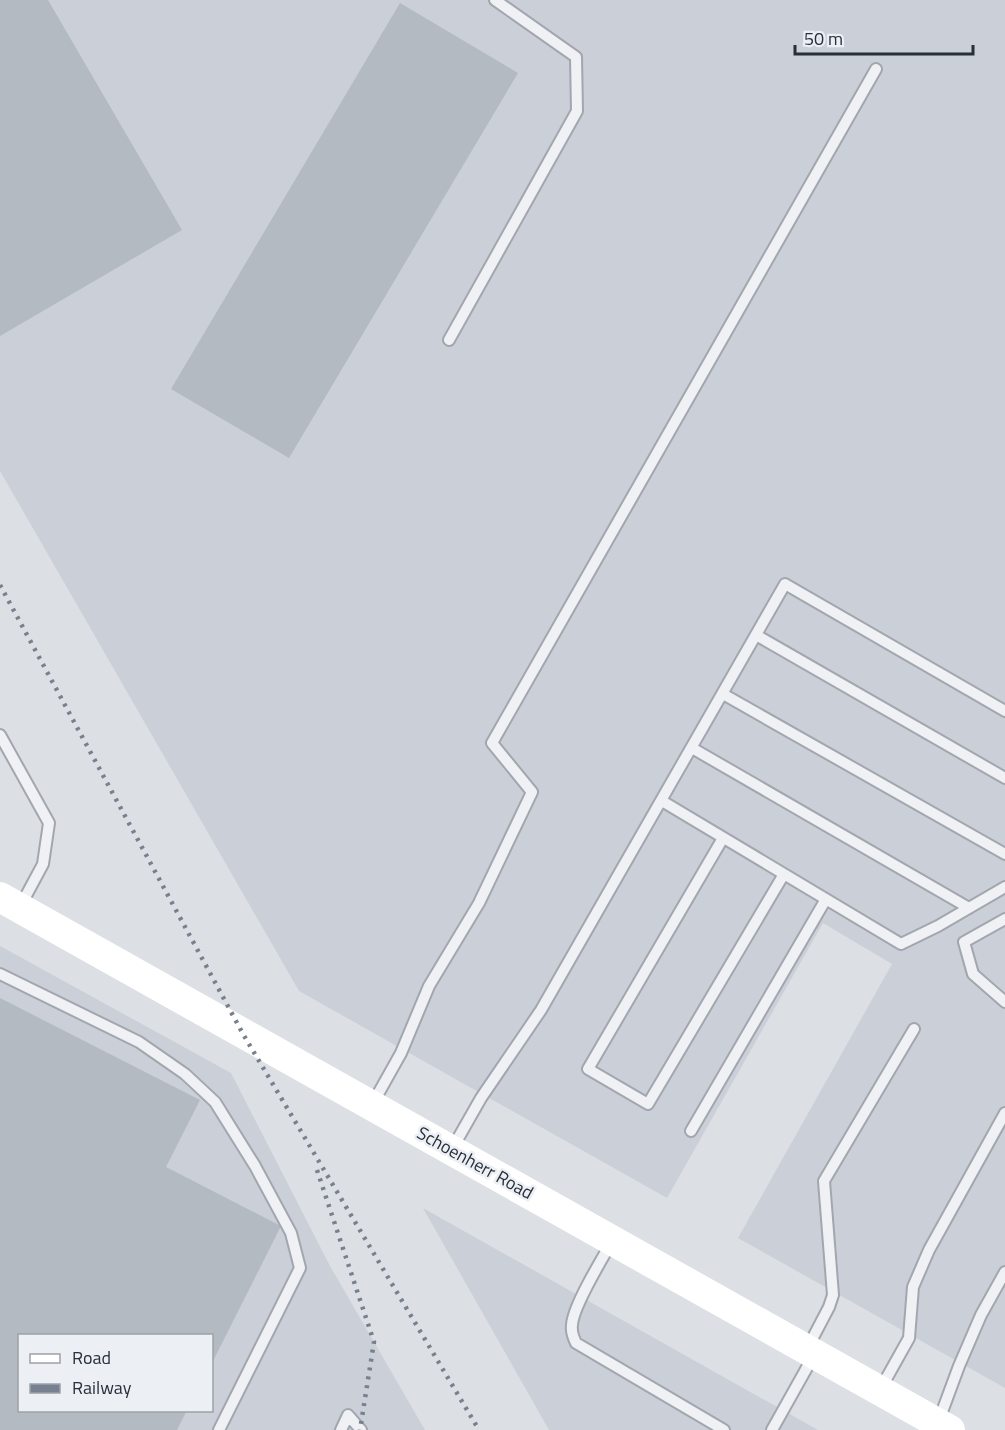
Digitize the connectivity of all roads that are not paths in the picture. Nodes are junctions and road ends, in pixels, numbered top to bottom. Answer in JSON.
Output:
{"nodes":[{"id":1,"x":495,"y":0,"type":"edge"},
{"id":2,"x":876,"y":69,"type":"dead end"},
{"id":3,"x":449,"y":340,"type":"dead end"},
{"id":4,"x":756,"y":634,"type":"junction"},
{"id":5,"x":723,"y":694,"type":"junction"},
{"id":6,"x":1005,"y":711,"type":"edge"},
{"id":7,"x":0,"y":735,"type":"edge"},
{"id":8,"x":692,"y":748,"type":"junction"},
{"id":9,"x":1005,"y":778,"type":"edge"},
{"id":10,"x":662,"y":801,"type":"junction"},
{"id":11,"x":723,"y":838,"type":"junction"},
{"id":12,"x":1005,"y":854,"type":"edge"},
{"id":13,"x":784,"y":874,"type":"junction"},
{"id":14,"x":1005,"y":887,"type":"edge"},
{"id":15,"x":826,"y":899,"type":"junction"},
{"id":16,"x":10,"y":903,"type":"edge"},
{"id":17,"x":969,"y":908,"type":"junction"},
{"id":18,"x":1005,"y":919,"type":"edge"},
{"id":19,"x":0,"y":974,"type":"edge"},
{"id":20,"x":1005,"y":1002,"type":"edge"},
{"id":21,"x":914,"y":1029,"type":"dead end"},
{"id":22,"x":372,"y":1106,"type":"junction"},
{"id":23,"x":1005,"y":1113,"type":"edge"},
{"id":24,"x":691,"y":1131,"type":"dead end"},
{"id":25,"x":452,"y":1150,"type":"junction"},
{"id":26,"x":612,"y":1240,"type":"junction"},
{"id":27,"x":1005,"y":1272,"type":"edge"},
{"id":28,"x":811,"y":1351,"type":"junction"},
{"id":29,"x":879,"y":1390,"type":"junction"},
{"id":30,"x":944,"y":1426,"type":"edge"},
{"id":31,"x":219,"y":1430,"type":"edge"},
{"id":32,"x":340,"y":1430,"type":"edge"},
{"id":33,"x":361,"y":1430,"type":"edge"},
{"id":34,"x":724,"y":1430,"type":"edge"},
{"id":35,"x":772,"y":1430,"type":"edge"}],
"edges":[{"from":1,"to":3,"type":"lane"},
{"from":2,"to":22,"type":"lane"},
{"from":4,"to":5,"type":"lane"},
{"from":4,"to":6,"type":"lane"},
{"from":4,"to":9,"type":"lane"},
{"from":5,"to":8,"type":"lane"},
{"from":5,"to":12,"type":"lane"},
{"from":7,"to":16,"type":"lane"},
{"from":8,"to":10,"type":"lane"},
{"from":8,"to":17,"type":"lane"},
{"from":10,"to":11,"type":"lane"},
{"from":10,"to":25,"type":"lane"},
{"from":11,"to":13,"type":"lane"},
{"from":11,"to":13,"type":"lane"},
{"from":13,"to":15,"type":"lane"},
{"from":14,"to":17,"type":"lane"},
{"from":15,"to":17,"type":"lane"},
{"from":15,"to":24,"type":"lane"},
{"from":16,"to":22,"type":"main road","name":"Schoenherr Road"},
{"from":18,"to":20,"type":"lane"},
{"from":19,"to":31,"type":"lane"},
{"from":21,"to":28,"type":"lane"},
{"from":22,"to":25,"type":"main road","name":"Schoenherr Road"},
{"from":23,"to":29,"type":"lane"},
{"from":25,"to":26,"type":"main road","name":"Schoenherr Road"},
{"from":26,"to":28,"type":"main road","name":"Schoenherr Road"},
{"from":26,"to":34,"type":"lane"},
{"from":27,"to":30,"type":"lane"},
{"from":28,"to":29,"type":"main road","name":"Schoenherr Road"},
{"from":28,"to":35,"type":"lane"},
{"from":29,"to":30,"type":"main road","name":"Schoenherr Road"},
{"from":32,"to":33,"type":"lane"}]}
